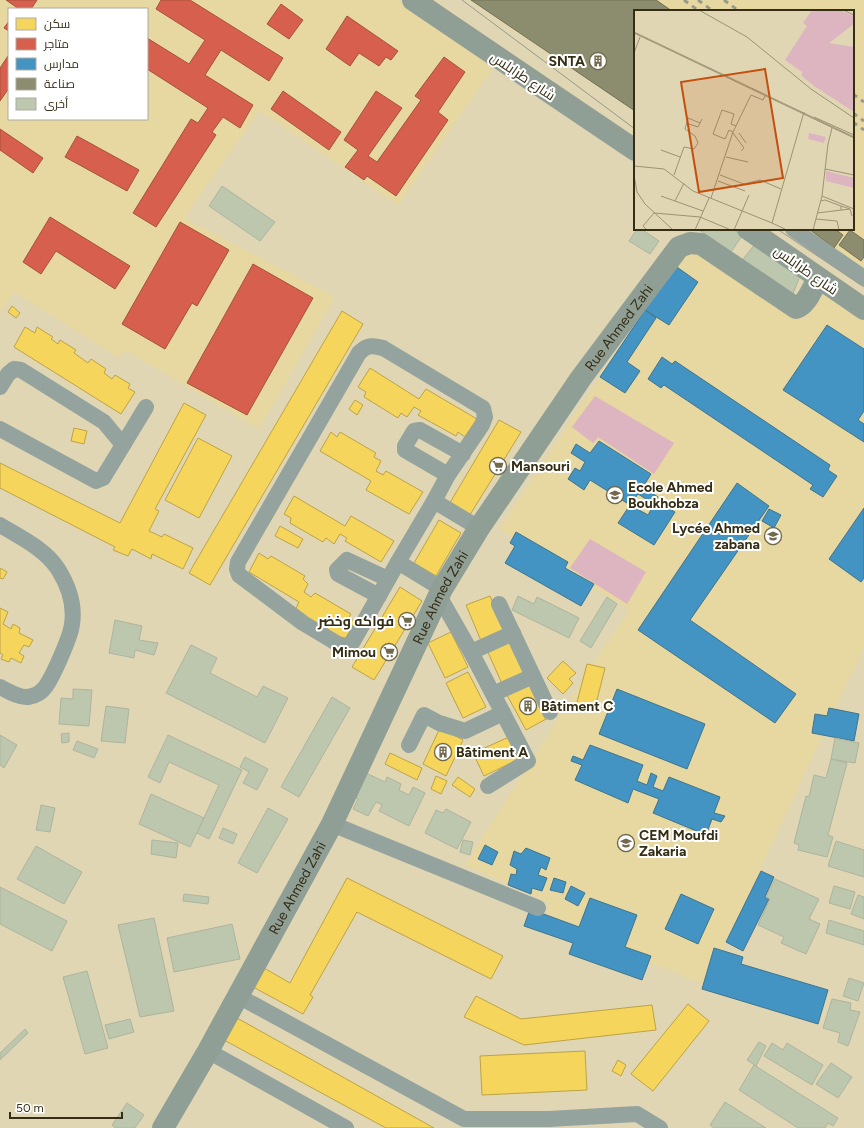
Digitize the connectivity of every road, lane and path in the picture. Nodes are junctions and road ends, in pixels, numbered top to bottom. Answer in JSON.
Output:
{"nodes":[{"id":1,"x":413,"y":0,"type":"edge"},
{"id":2,"x":634,"y":149,"type":"edge"},
{"id":3,"x":749,"y":230,"type":"edge"},
{"id":4,"x":793,"y":230,"type":"edge"},
{"id":5,"x":864,"y":278,"type":"edge"},
{"id":6,"x":818,"y":279,"type":"junction"},
{"id":7,"x":864,"y":309,"type":"edge"},
{"id":8,"x":0,"y":387,"type":"edge"},
{"id":9,"x":146,"y":407,"type":"dead end"},
{"id":10,"x":0,"y":429,"type":"edge"},
{"id":11,"x":123,"y":445,"type":"junction"},
{"id":12,"x":463,"y":454,"type":"junction"},
{"id":13,"x":448,"y":475,"type":"junction"},
{"id":14,"x":434,"y":501,"type":"junction"},
{"id":15,"x":0,"y":525,"type":"edge"},
{"id":16,"x":480,"y":528,"type":"junction"},
{"id":17,"x":398,"y":562,"type":"junction"},
{"id":18,"x":388,"y":579,"type":"junction"},
{"id":19,"x":441,"y":592,"type":"junction"},
{"id":20,"x":379,"y":596,"type":"junction"},
{"id":21,"x":498,"y":604,"type":"dead end"},
{"id":22,"x":513,"y":633,"type":"junction"},
{"id":23,"x":471,"y":652,"type":"junction"},
{"id":24,"x":533,"y":676,"type":"junction"},
{"id":25,"x":0,"y":687,"type":"edge"},
{"id":26,"x":493,"y":694,"type":"junction"},
{"id":27,"x":550,"y":712,"type":"dead end"},
{"id":28,"x":503,"y":713,"type":"junction"},
{"id":29,"x":409,"y":745,"type":"dead end"},
{"id":30,"x":488,"y":786,"type":"dead end"},
{"id":31,"x":332,"y":824,"type":"junction"},
{"id":32,"x":538,"y":908,"type":"dead end"},
{"id":33,"x":238,"y":996,"type":"junction"},
{"id":34,"x":208,"y":1051,"type":"junction"},
{"id":35,"x":163,"y":1128,"type":"edge"},
{"id":36,"x":346,"y":1128,"type":"edge"},
{"id":37,"x":660,"y":1128,"type":"edge"}],
"edges":[{"from":1,"to":2,"type":"street","name":"شارع طرابلس"},
{"from":3,"to":6,"type":"street","name":"شارع طرابلس"},
{"from":4,"to":5,"type":"street"},
{"from":6,"to":7,"type":"street","name":"شارع طرابلس"},
{"from":6,"to":16,"type":"street","name":"Rue Ahmed Zahi"},
{"from":8,"to":11,"type":"street"},
{"from":9,"to":11,"type":"street"},
{"from":10,"to":11,"type":"street"},
{"from":12,"to":13,"type":"street"},
{"from":12,"to":13,"type":"street"},
{"from":12,"to":20,"type":"street"},
{"from":13,"to":14,"type":"street"},
{"from":14,"to":16,"type":"street"},
{"from":14,"to":17,"type":"street"},
{"from":15,"to":25,"type":"street"},
{"from":16,"to":19,"type":"street","name":"Rue Ahmed Zahi"},
{"from":17,"to":18,"type":"street"},
{"from":17,"to":19,"type":"street"},
{"from":18,"to":20,"type":"street"},
{"from":18,"to":20,"type":"street"},
{"from":19,"to":23,"type":"street"},
{"from":19,"to":31,"type":"street","name":"Rue Ahmed Zahi"},
{"from":21,"to":22,"type":"street"},
{"from":22,"to":23,"type":"street"},
{"from":22,"to":24,"type":"street"},
{"from":23,"to":26,"type":"street"},
{"from":24,"to":26,"type":"street"},
{"from":24,"to":27,"type":"street"},
{"from":26,"to":28,"type":"street"},
{"from":28,"to":29,"type":"street"},
{"from":28,"to":30,"type":"street"},
{"from":31,"to":32,"type":"street"},
{"from":31,"to":33,"type":"street","name":"Rue Ahmed Zahi"},
{"from":33,"to":34,"type":"street","name":"Rue Ahmed Zahi"},
{"from":33,"to":37,"type":"street"},
{"from":34,"to":35,"type":"street","name":"Rue Ahmed Zahi"},
{"from":34,"to":36,"type":"street"}]}
